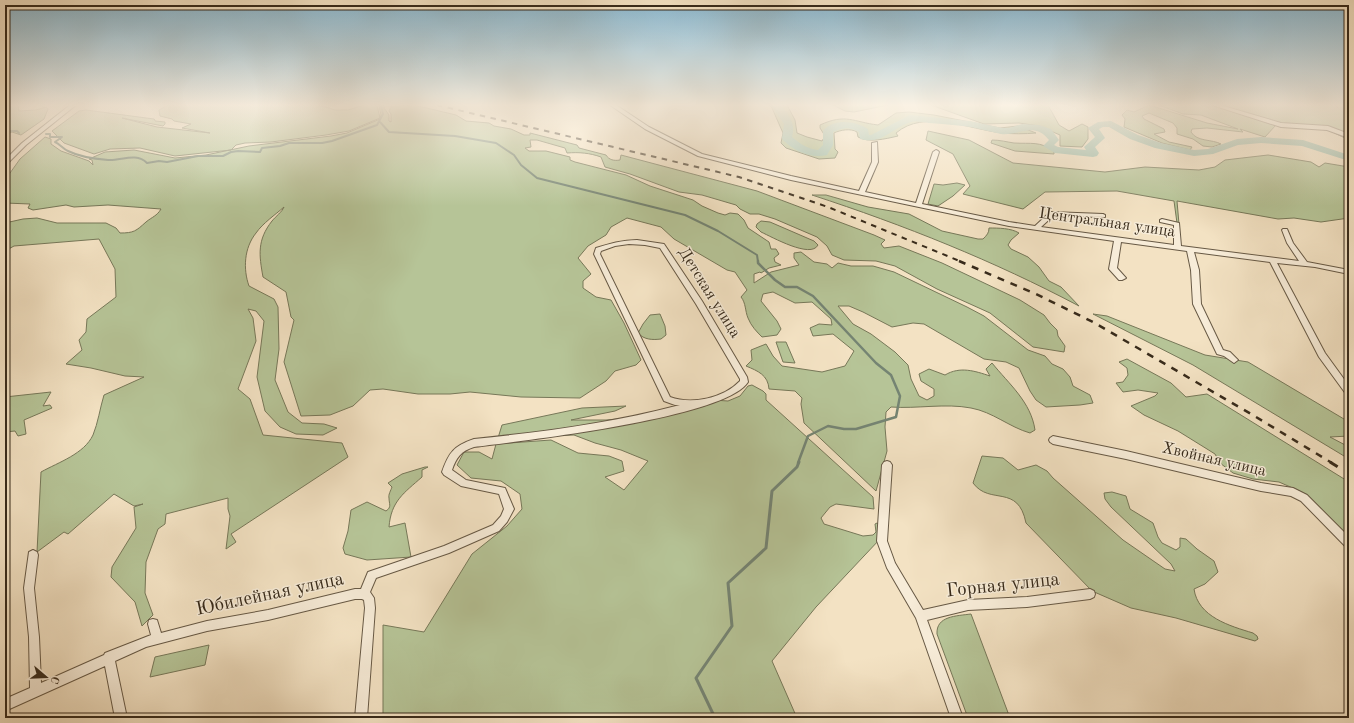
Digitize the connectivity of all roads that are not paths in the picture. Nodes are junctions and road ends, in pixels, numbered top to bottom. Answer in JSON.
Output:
{"nodes":[{"id":1,"x":31,"y":139,"type":"edge"},
{"id":2,"x":668,"y":139,"type":"edge"},
{"id":3,"x":875,"y":143,"type":"dead end"},
{"id":4,"x":936,"y":152,"type":"dead end"},
{"id":5,"x":5,"y":163,"type":"edge"},
{"id":6,"x":862,"y":192,"type":"junction"},
{"id":7,"x":919,"y":204,"type":"junction"},
{"id":8,"x":1103,"y":216,"type":"dead end"},
{"id":9,"x":1162,"y":221,"type":"dead end"},
{"id":10,"x":1037,"y":227,"type":"junction"},
{"id":11,"x":1285,"y":230,"type":"dead end"},
{"id":12,"x":1118,"y":239,"type":"junction"},
{"id":13,"x":1178,"y":248,"type":"junction"},
{"id":14,"x":1190,"y":249,"type":"junction"},
{"id":15,"x":1272,"y":260,"type":"junction"},
{"id":16,"x":1305,"y":264,"type":"junction"},
{"id":17,"x":1349,"y":272,"type":"edge"},
{"id":18,"x":1122,"y":278,"type":"dead end"},
{"id":19,"x":1234,"y":360,"type":"dead end"},
{"id":20,"x":1349,"y":392,"type":"edge"},
{"id":21,"x":704,"y":403,"type":"junction"},
{"id":22,"x":1053,"y":440,"type":"dead end"},
{"id":23,"x":887,"y":465,"type":"dead end"},
{"id":24,"x":1349,"y":544,"type":"edge"},
{"id":25,"x":33,"y":555,"type":"dead end"},
{"id":26,"x":364,"y":594,"type":"junction"},
{"id":27,"x":1090,"y":594,"type":"dead end"},
{"id":28,"x":920,"y":616,"type":"junction"},
{"id":29,"x":153,"y":624,"type":"dead end"},
{"id":30,"x":158,"y":639,"type":"junction"},
{"id":31,"x":109,"y":657,"type":"junction"},
{"id":32,"x":36,"y":690,"type":"junction"},
{"id":33,"x":5,"y":705,"type":"edge"},
{"id":34,"x":121,"y":718,"type":"edge"},
{"id":35,"x":361,"y":718,"type":"edge"},
{"id":36,"x":957,"y":718,"type":"edge"}],
"edges":[{"from":1,"to":5,"type":"street"},
{"from":2,"to":6,"type":"street","name":"Центральная улица"},
{"from":3,"to":6,"type":"street"},
{"from":4,"to":7,"type":"street"},
{"from":6,"to":7,"type":"street","name":"Центральная улица"},
{"from":7,"to":10,"type":"street","name":"Центральная улица"},
{"from":8,"to":10,"type":"street"},
{"from":9,"to":13,"type":"street"},
{"from":10,"to":12,"type":"street","name":"Центральная улица"},
{"from":11,"to":16,"type":"street"},
{"from":12,"to":13,"type":"street","name":"Центральная улица"},
{"from":12,"to":18,"type":"street"},
{"from":13,"to":14,"type":"street","name":"Центральная улица"},
{"from":14,"to":15,"type":"street","name":"Центральная улица"},
{"from":14,"to":19,"type":"street"},
{"from":15,"to":16,"type":"street","name":"Центральная улица"},
{"from":15,"to":20,"type":"street"},
{"from":16,"to":17,"type":"street","name":"Центральная улица"},
{"from":21,"to":21,"type":"street","name":"Детская улица"},
{"from":21,"to":26,"type":"street"},
{"from":22,"to":24,"type":"street","name":"Хвойная улица"},
{"from":23,"to":28,"type":"street"},
{"from":25,"to":32,"type":"street"},
{"from":26,"to":30,"type":"street","name":"Юбилейная улица"},
{"from":26,"to":35,"type":"street","name":"Юбилейная улица"},
{"from":27,"to":28,"type":"street","name":"Горная улица"},
{"from":28,"to":36,"type":"street"},
{"from":29,"to":30,"type":"street"},
{"from":30,"to":31,"type":"street","name":"Юбилейная улица"},
{"from":31,"to":32,"type":"street","name":"Юбилейная улица"},
{"from":31,"to":34,"type":"street"},
{"from":32,"to":33,"type":"street","name":"Юбилейная улица"}]}
